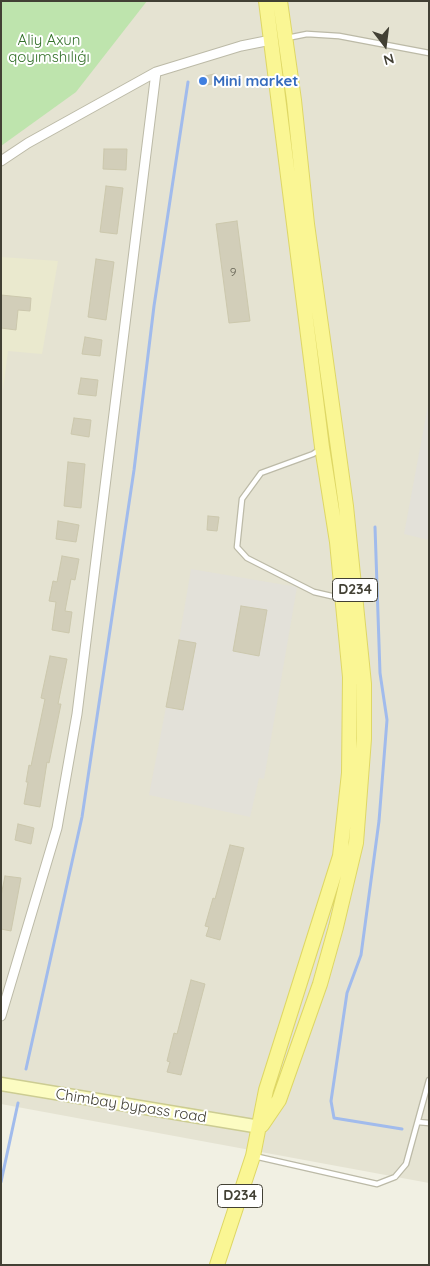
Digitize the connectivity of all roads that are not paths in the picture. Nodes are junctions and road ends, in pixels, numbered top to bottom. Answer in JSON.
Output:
{"nodes":[{"id":1,"x":266,"y":1,"type":"edge"},
{"id":2,"x":280,"y":1,"type":"edge"},
{"id":3,"x":278,"y":39,"type":"junction"},
{"id":4,"x":429,"y":53,"type":"edge"},
{"id":5,"x":156,"y":72,"type":"junction"},
{"id":6,"x":1,"y":161,"type":"edge"},
{"id":7,"x":322,"y":447,"type":"junction"},
{"id":8,"x":341,"y":598,"type":"junction"},
{"id":9,"x":1,"y":1016,"type":"edge"},
{"id":10,"x":429,"y":1080,"type":"edge"},
{"id":11,"x":1,"y":1084,"type":"edge"},
{"id":12,"x":418,"y":1122,"type":"junction"},
{"id":13,"x":429,"y":1123,"type":"edge"},
{"id":14,"x":260,"y":1127,"type":"junction"},
{"id":15,"x":253,"y":1156,"type":"junction"},
{"id":16,"x":217,"y":1265,"type":"edge"}],
"edges":[{"from":1,"to":3,"type":"main road","number":"D234"},
{"from":2,"to":3,"type":"main road","number":"D234"},
{"from":3,"to":4,"type":"lane"},
{"from":3,"to":5,"type":"street"},
{"from":3,"to":7,"type":"main road","number":"D234"},
{"from":3,"to":14,"type":"main road","number":"D234"},
{"from":5,"to":6,"type":"street"},
{"from":5,"to":9,"type":"street"},
{"from":7,"to":8,"type":"main road","number":"D234"},
{"from":7,"to":8,"type":"lane"},
{"from":8,"to":14,"type":"main road","number":"D234"},
{"from":10,"to":12,"type":"lane"},
{"from":11,"to":14,"type":"main road","name":"Chimbay bypass road"},
{"from":12,"to":13,"type":"lane"},
{"from":12,"to":15,"type":"lane"},
{"from":14,"to":15,"type":"main road","number":"D234"},
{"from":15,"to":16,"type":"main road","number":"D234"}]}
